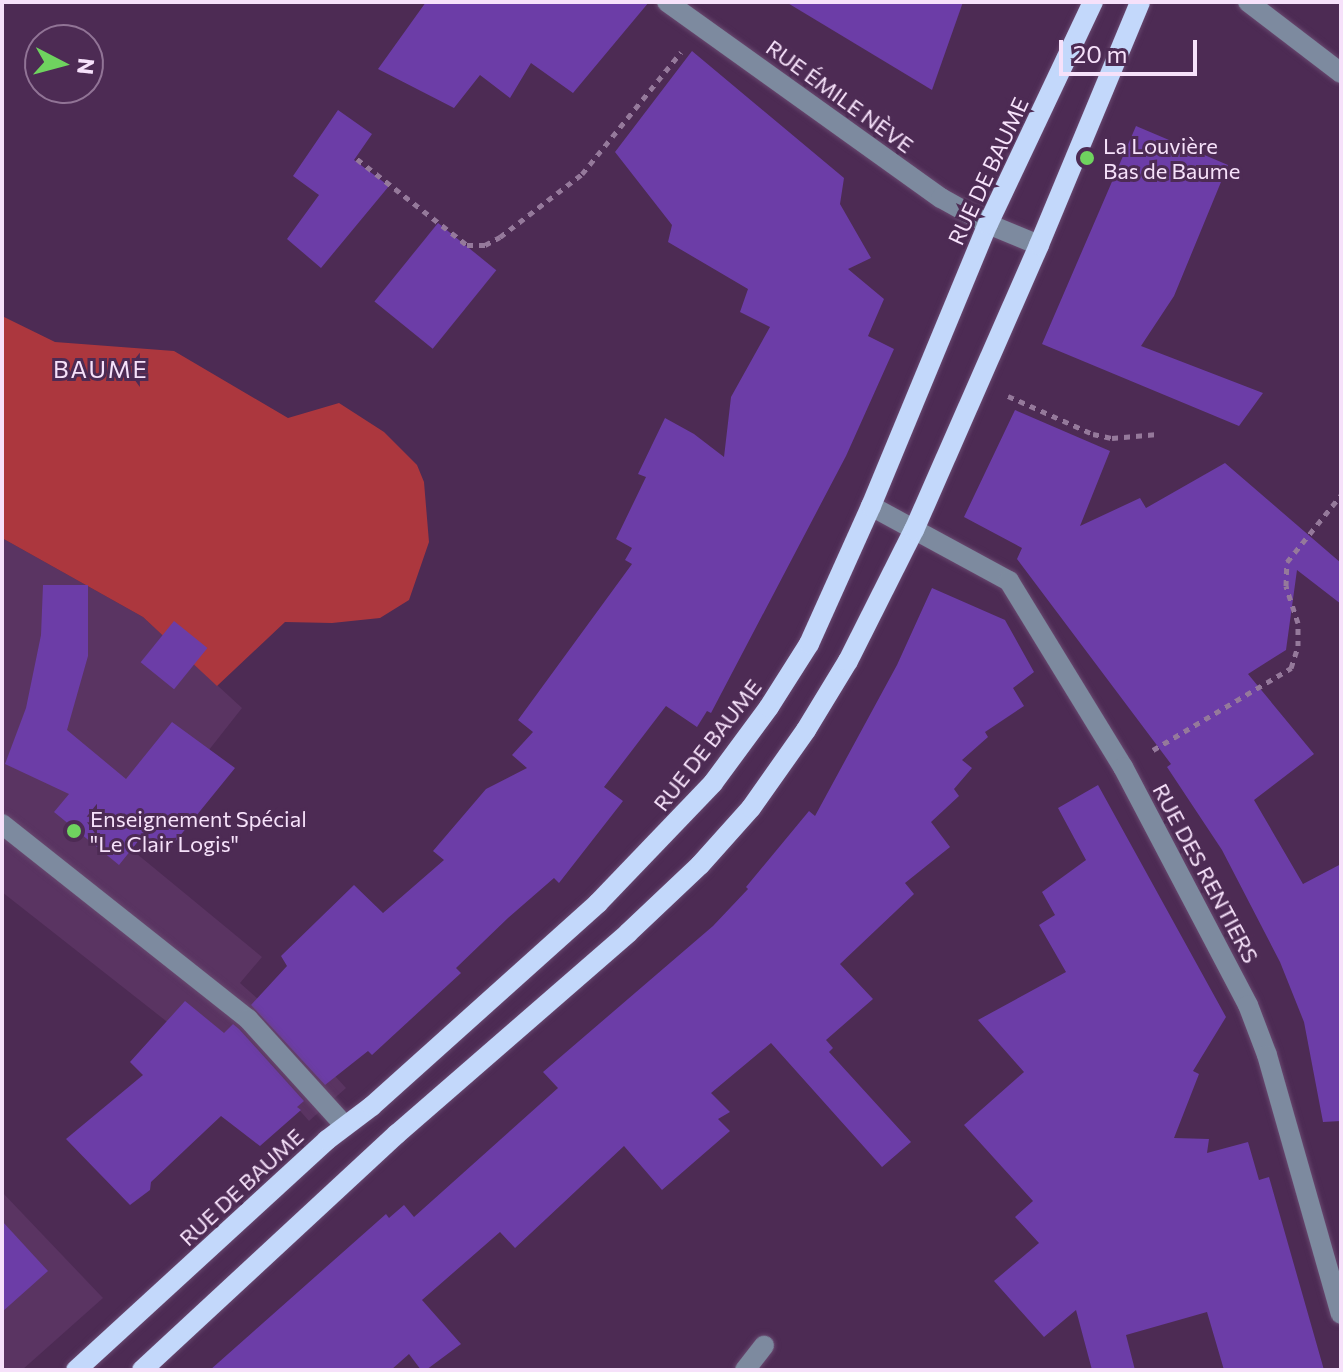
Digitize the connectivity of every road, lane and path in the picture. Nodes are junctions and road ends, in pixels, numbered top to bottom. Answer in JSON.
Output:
{"nodes":[{"id":1,"x":667,"y":2,"type":"edge"},
{"id":2,"x":1093,"y":2,"type":"edge"},
{"id":3,"x":1140,"y":2,"type":"edge"},
{"id":4,"x":1248,"y":2,"type":"edge"},
{"id":5,"x":702,"y":27,"type":"junction"},
{"id":6,"x":1341,"y":73,"type":"edge"},
{"id":7,"x":357,"y":159,"type":"dead end"},
{"id":8,"x":988,"y":224,"type":"junction"},
{"id":9,"x":1039,"y":245,"type":"junction"},
{"id":10,"x":979,"y":383,"type":"junction"},
{"id":11,"x":1158,"y":434,"type":"dead end"},
{"id":12,"x":1341,"y":495,"type":"edge"},
{"id":13,"x":871,"y":506,"type":"junction"},
{"id":14,"x":914,"y":530,"type":"junction"},
{"id":15,"x":1123,"y":767,"type":"junction"},
{"id":16,"x":2,"y":824,"type":"edge"},
{"id":17,"x":345,"y":1126,"type":"junction"},
{"id":18,"x":1341,"y":1314,"type":"edge"},
{"id":19,"x":764,"y":1346,"type":"dead end"},
{"id":20,"x":76,"y":1370,"type":"edge"},
{"id":21,"x":142,"y":1370,"type":"edge"},
{"id":22,"x":745,"y":1370,"type":"edge"}],
"edges":[{"from":1,"to":5,"type":"street","name":"RUE ÉMILE NÈVE"},
{"from":2,"to":8,"type":"main road","name":"RUE DE BAUME"},
{"from":3,"to":9,"type":"main road"},
{"from":4,"to":6,"type":"street"},
{"from":5,"to":7,"type":"path"},
{"from":5,"to":8,"type":"street","name":"RUE ÉMILE NÈVE"},
{"from":8,"to":9,"type":"street","name":"RUE ÉMILE NÈVE"},
{"from":8,"to":13,"type":"main road","name":"RUE DE BAUME"},
{"from":9,"to":10,"type":"main road"},
{"from":10,"to":11,"type":"path"},
{"from":10,"to":14,"type":"main road"},
{"from":12,"to":15,"type":"path"},
{"from":13,"to":14,"type":"street","name":"RUE DES RENTIERS"},
{"from":13,"to":17,"type":"main road","name":"RUE DE BAUME"},
{"from":14,"to":15,"type":"street","name":"RUE DES RENTIERS"},
{"from":14,"to":21,"type":"main road"},
{"from":15,"to":18,"type":"street","name":"RUE DES RENTIERS"},
{"from":16,"to":17,"type":"street"},
{"from":17,"to":20,"type":"main road","name":"RUE DE BAUME"},
{"from":19,"to":22,"type":"street"}]}
